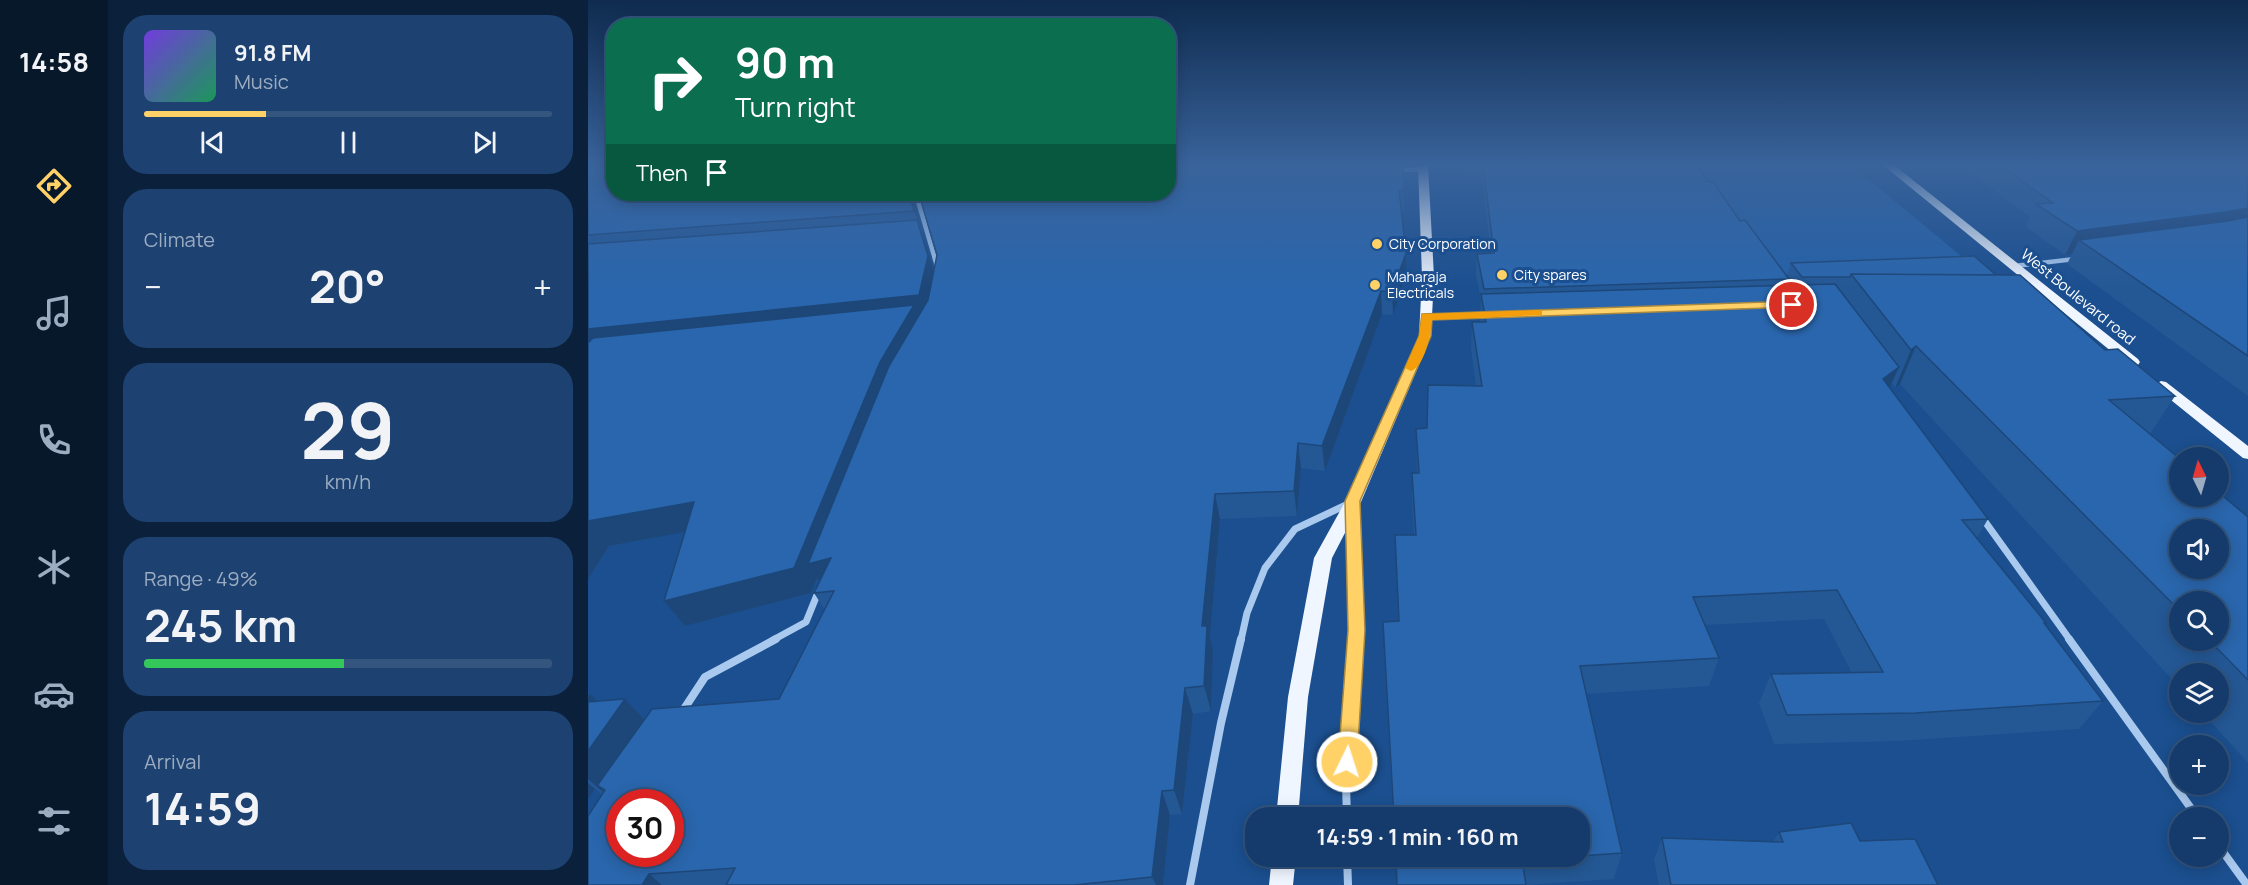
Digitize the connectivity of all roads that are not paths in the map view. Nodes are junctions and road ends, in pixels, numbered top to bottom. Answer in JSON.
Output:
{"nodes":[{"id":1,"x":920,"y":206,"type":"edge"},
{"id":2,"x":1425,"y":206,"type":"edge"},
{"id":3,"x":1939,"y":206,"type":"edge"},
{"id":4,"x":930,"y":236,"type":"junction"},
{"id":5,"x":918,"y":237,"type":"edge"},
{"id":6,"x":2083,"y":258,"type":"edge"},
{"id":7,"x":2013,"y":266,"type":"junction"},
{"id":8,"x":941,"y":278,"type":"edge"},
{"id":9,"x":1497,"y":314,"type":"edge"},
{"id":10,"x":1426,"y":317,"type":"junction"},
{"id":11,"x":2248,"y":454,"type":"edge"},
{"id":12,"x":1353,"y":501,"type":"junction"},
{"id":13,"x":1976,"y":508,"type":"edge"},
{"id":14,"x":824,"y":578,"type":"edge"},
{"id":15,"x":679,"y":717,"type":"edge"},
{"id":16,"x":1288,"y":807,"type":"edge"},
{"id":17,"x":1347,"y":807,"type":"edge"},
{"id":18,"x":2190,"y":807,"type":"edge"},
{"id":19,"x":2229,"y":860,"type":"edge"},
{"id":20,"x":1283,"y":867,"type":"edge"},
{"id":21,"x":1347,"y":867,"type":"edge"},
{"id":22,"x":1190,"y":885,"type":"edge"},
{"id":23,"x":1281,"y":885,"type":"edge"},
{"id":24,"x":1348,"y":885,"type":"edge"},
{"id":25,"x":2247,"y":885,"type":"edge"}],
"edges":[{"from":1,"to":4,"type":"street"},
{"from":2,"to":10,"type":"main road"},
{"from":3,"to":7,"type":"main road","name":"West Boulevard road"},
{"from":4,"to":5,"type":"street"},
{"from":4,"to":8,"type":"street"},
{"from":6,"to":7,"type":"street"},
{"from":7,"to":11,"type":"main road","name":"West Boulevard road"},
{"from":9,"to":10,"type":"street"},
{"from":10,"to":12,"type":"main road"},
{"from":12,"to":16,"type":"main road"},
{"from":12,"to":17,"type":"street"},
{"from":12,"to":22,"type":"street"},
{"from":13,"to":18,"type":"street"},
{"from":14,"to":15,"type":"street"},
{"from":19,"to":25,"type":"street"},
{"from":20,"to":23,"type":"main road"},
{"from":21,"to":24,"type":"street"}]}
